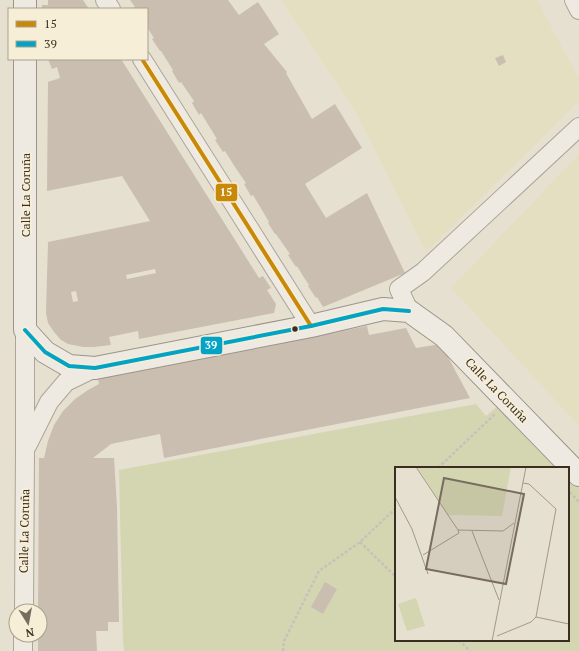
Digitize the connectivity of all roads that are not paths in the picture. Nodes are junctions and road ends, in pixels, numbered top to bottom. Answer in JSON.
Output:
{"nodes":[{"id":1,"x":574,"y":0,"type":"edge"},
{"id":2,"x":579,"y":10,"type":"edge"},
{"id":3,"x":25,"y":60,"type":"edge"},
{"id":4,"x":143,"y":60,"type":"edge"},
{"id":5,"x":579,"y":127,"type":"edge"},
{"id":6,"x":409,"y":311,"type":"junction"},
{"id":7,"x":311,"y":326,"type":"junction"},
{"id":8,"x":25,"y":330,"type":"junction"},
{"id":9,"x":95,"y":368,"type":"junction"},
{"id":10,"x":25,"y":450,"type":"junction"},
{"id":11,"x":579,"y":475,"type":"edge"},
{"id":12,"x":24,"y":603,"type":"edge"}],
"edges":[{"from":1,"to":2,"type":"street"},
{"from":3,"to":8,"type":"street","name":"Calle La Coruña"},
{"from":4,"to":7,"type":"street"},
{"from":5,"to":6,"type":"street"},
{"from":6,"to":7,"type":"street"},
{"from":6,"to":11,"type":"street","name":"Calle La Coruña"},
{"from":7,"to":9,"type":"street"},
{"from":8,"to":9,"type":"street"},
{"from":8,"to":10,"type":"street","name":"Calle La Coruña"},
{"from":9,"to":10,"type":"street","name":"Calle La Coruña"},
{"from":10,"to":12,"type":"street","name":"Calle La Coruña"}]}
